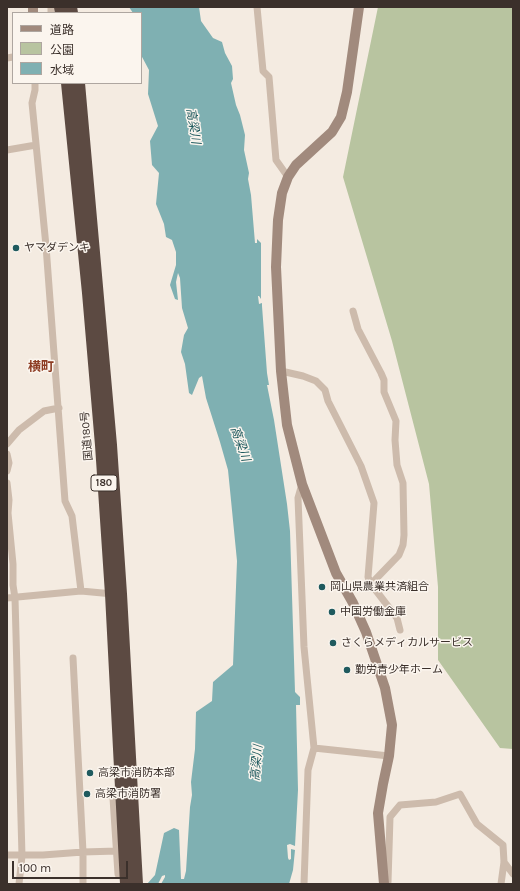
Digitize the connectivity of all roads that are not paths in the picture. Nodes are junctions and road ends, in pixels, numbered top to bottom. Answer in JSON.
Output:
{"nodes":[{"id":1,"x":257,"y":7,"type":"edge"},
{"id":2,"x":359,"y":7,"type":"edge"},
{"id":3,"x":35,"y":84,"type":"edge"},
{"id":4,"x":67,"y":84,"type":"edge"},
{"id":5,"x":79,"y":84,"type":"edge"},
{"id":6,"x":36,"y":146,"type":"junction"},
{"id":7,"x":7,"y":150,"type":"edge"},
{"id":8,"x":288,"y":177,"type":"junction"},
{"id":9,"x":352,"y":311,"type":"dead end"},
{"id":10,"x":281,"y":371,"type":"junction"},
{"id":11,"x":59,"y":408,"type":"junction"},
{"id":12,"x":7,"y":444,"type":"edge"},
{"id":13,"x":7,"y":454,"type":"edge"},
{"id":14,"x":7,"y":471,"type":"edge"},
{"id":15,"x":7,"y":483,"type":"edge"},
{"id":16,"x":302,"y":484,"type":"junction"},
{"id":17,"x":371,"y":584,"type":"junction"},
{"id":18,"x":81,"y":591,"type":"junction"},
{"id":19,"x":116,"y":594,"type":"junction"},
{"id":20,"x":11,"y":598,"type":"edge"},
{"id":21,"x":400,"y":630,"type":"dead end"},
{"id":22,"x":73,"y":658,"type":"dead end"},
{"id":23,"x":314,"y":748,"type":"junction"},
{"id":24,"x":390,"y":756,"type":"junction"},
{"id":25,"x":121,"y":780,"type":"junction"},
{"id":26,"x":117,"y":851,"type":"junction"},
{"id":27,"x":83,"y":852,"type":"junction"},
{"id":28,"x":7,"y":856,"type":"edge"},
{"id":29,"x":22,"y":856,"type":"junction"},
{"id":30,"x":504,"y":862,"type":"junction"},
{"id":31,"x":118,"y":874,"type":"dead end"},
{"id":32,"x":513,"y":874,"type":"edge"},
{"id":33,"x":19,"y":884,"type":"edge"},
{"id":34,"x":83,"y":884,"type":"edge"},
{"id":35,"x":126,"y":884,"type":"edge"},
{"id":36,"x":137,"y":884,"type":"edge"},
{"id":37,"x":304,"y":884,"type":"edge"},
{"id":38,"x":385,"y":884,"type":"edge"},
{"id":39,"x":502,"y":884,"type":"edge"}],
"edges":[{"from":1,"to":8,"type":"street"},
{"from":2,"to":8,"type":"street"},
{"from":3,"to":6,"type":"street"},
{"from":4,"to":19,"type":"highway","name":"国道180号","number":"180"},
{"from":5,"to":19,"type":"highway","name":"国道180号","number":"180"},
{"from":6,"to":7,"type":"street"},
{"from":6,"to":11,"type":"street"},
{"from":8,"to":10,"type":"street"},
{"from":9,"to":17,"type":"street"},
{"from":10,"to":16,"type":"street"},
{"from":10,"to":17,"type":"street"},
{"from":11,"to":12,"type":"street"},
{"from":11,"to":18,"type":"street"},
{"from":13,"to":14,"type":"street"},
{"from":15,"to":20,"type":"street"},
{"from":16,"to":23,"type":"street"},
{"from":16,"to":24,"type":"street"},
{"from":17,"to":21,"type":"street"},
{"from":18,"to":19,"type":"street"},
{"from":18,"to":20,"type":"street"},
{"from":19,"to":25,"type":"highway","name":"国道180号","number":"180"},
{"from":19,"to":36,"type":"highway","name":"国道180号","number":"180"},
{"from":20,"to":29,"type":"street"},
{"from":22,"to":27,"type":"street"},
{"from":23,"to":24,"type":"street"},
{"from":23,"to":37,"type":"street"},
{"from":24,"to":38,"type":"street"},
{"from":25,"to":26,"type":"street"},
{"from":25,"to":35,"type":"highway","name":"国道180号","number":"180"},
{"from":26,"to":27,"type":"street"},
{"from":26,"to":31,"type":"street"},
{"from":27,"to":29,"type":"street"},
{"from":27,"to":34,"type":"street"},
{"from":28,"to":29,"type":"street"},
{"from":29,"to":33,"type":"street"},
{"from":30,"to":32,"type":"street"},
{"from":30,"to":38,"type":"street"},
{"from":30,"to":39,"type":"street"}]}
